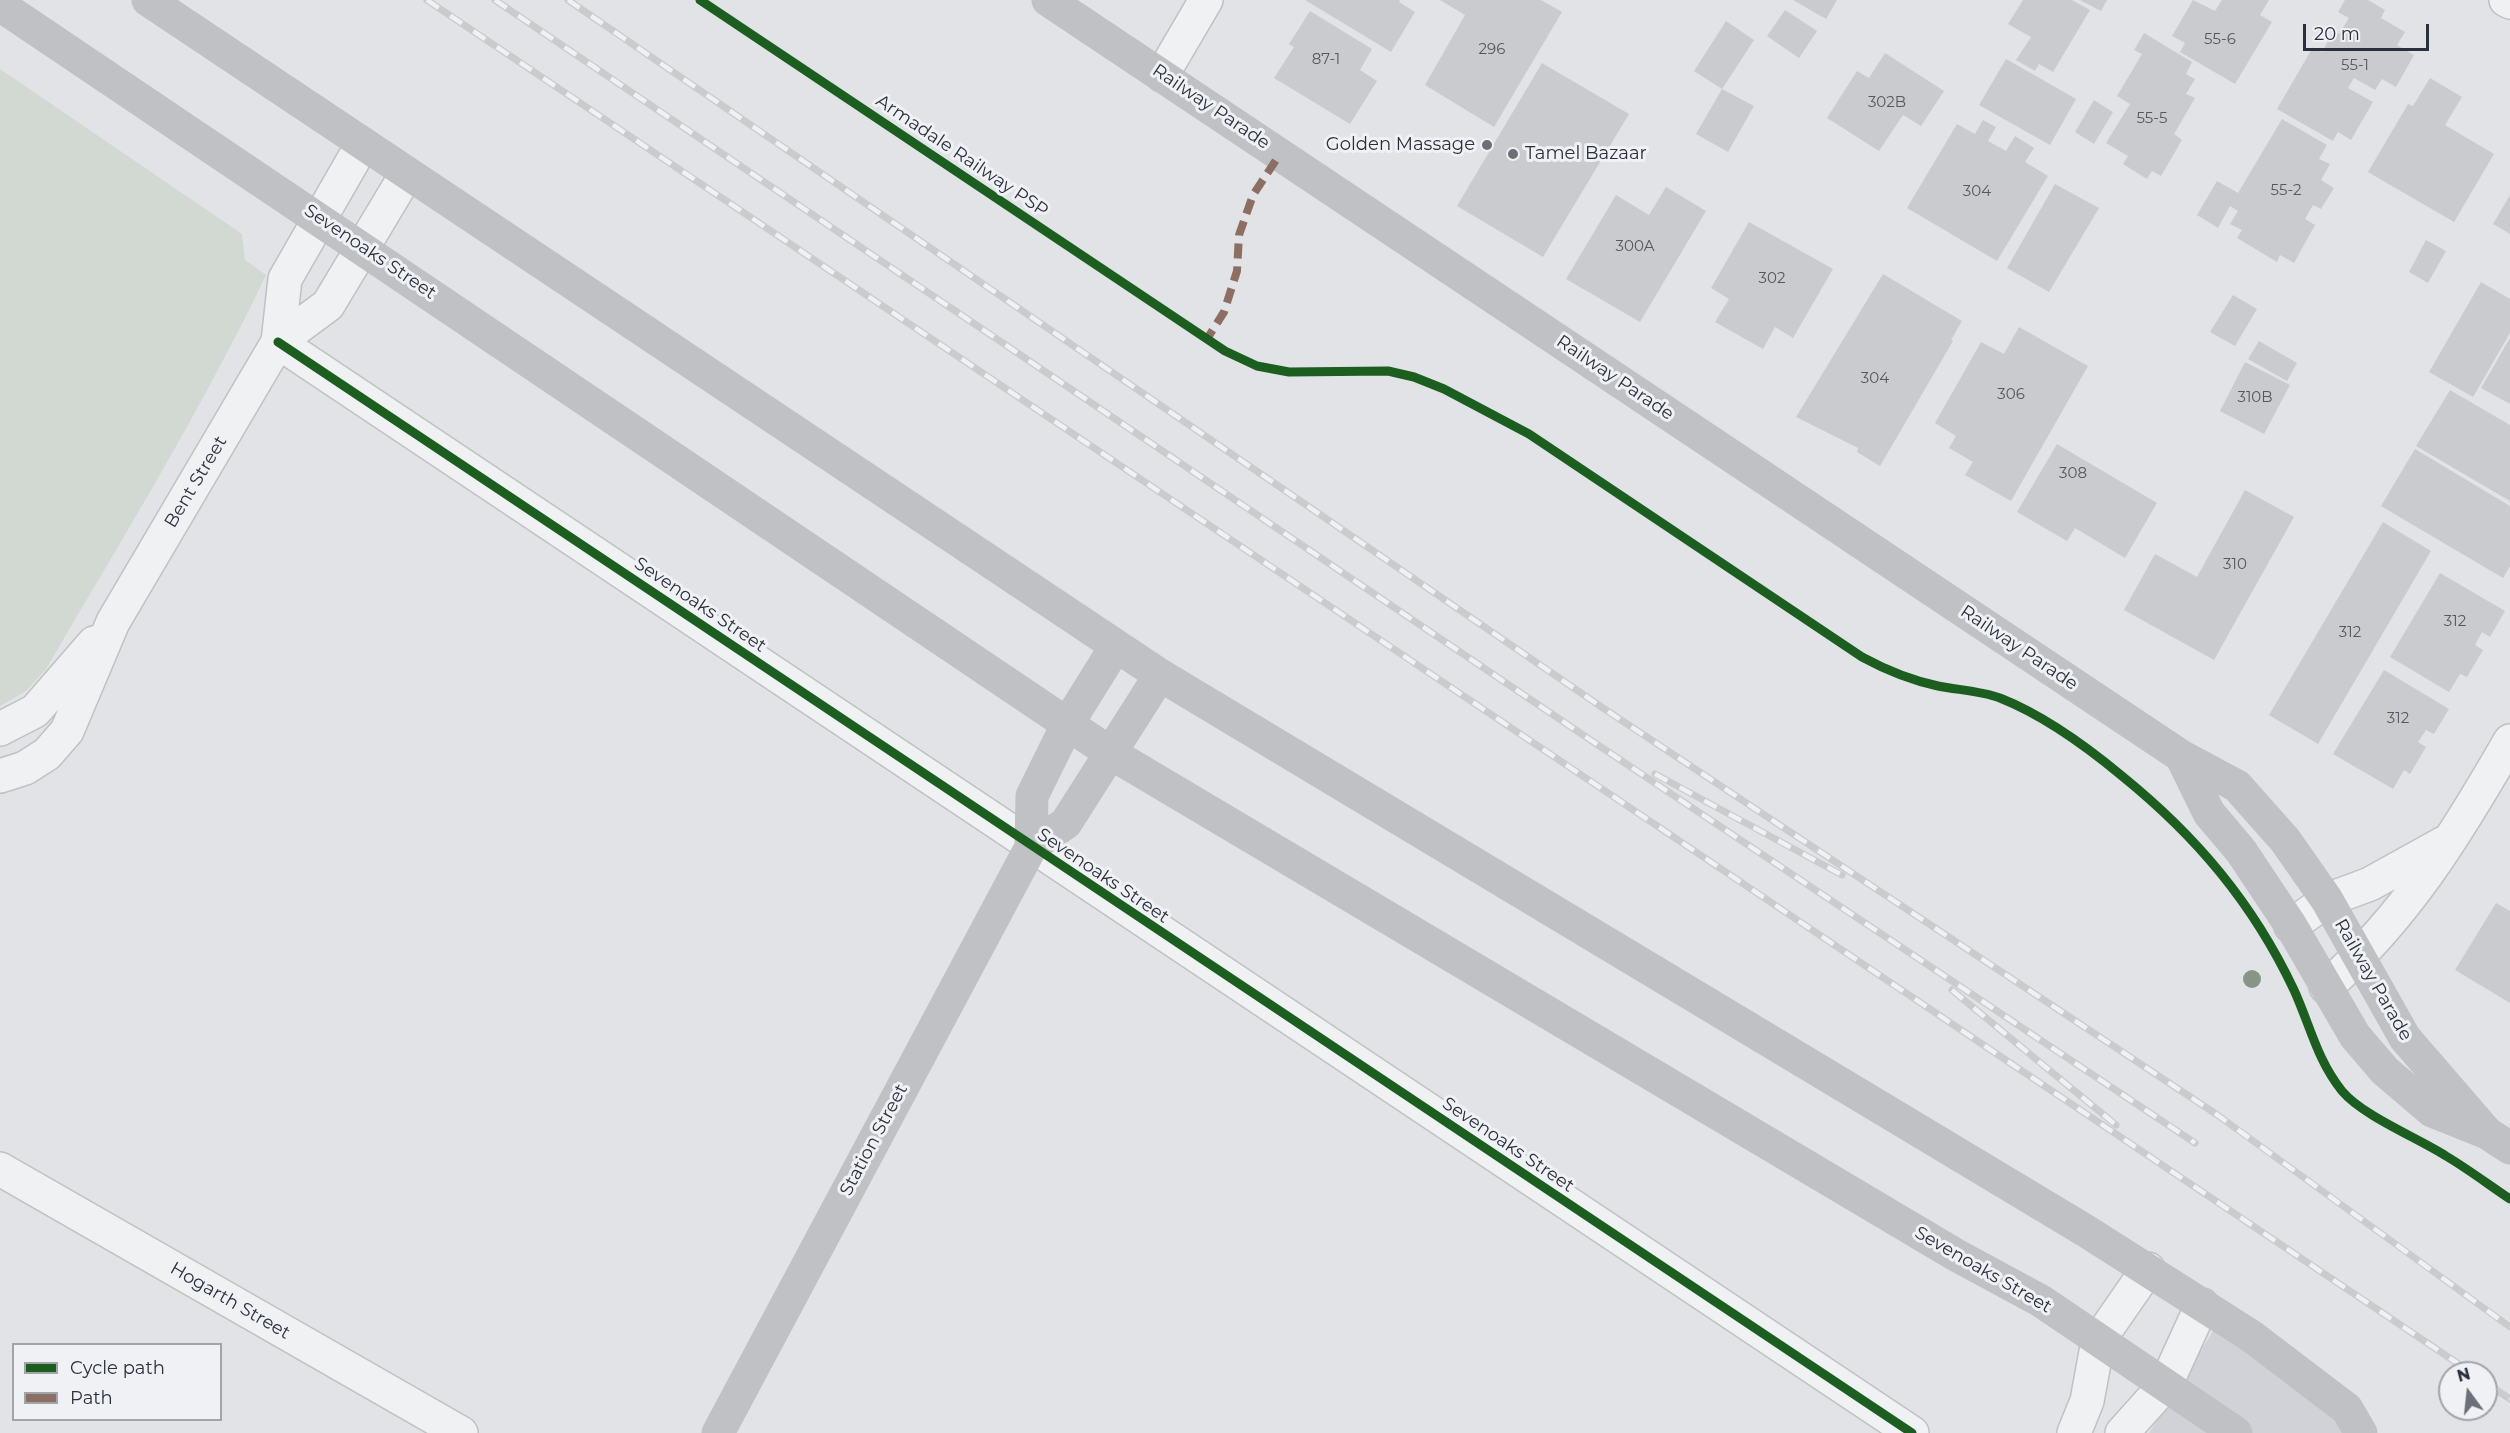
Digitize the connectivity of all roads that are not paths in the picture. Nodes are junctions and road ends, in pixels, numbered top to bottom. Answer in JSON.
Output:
{"nodes":[{"id":1,"x":148,"y":0,"type":"edge"},
{"id":2,"x":1048,"y":0,"type":"edge"},
{"id":3,"x":1206,"y":0,"type":"edge"},
{"id":4,"x":0,"y":5,"type":"edge"},
{"id":5,"x":1162,"y":75,"type":"junction"},
{"id":6,"x":362,"y":145,"type":"junction"},
{"id":7,"x":406,"y":175,"type":"junction"},
{"id":8,"x":319,"y":219,"type":"junction"},
{"id":9,"x":363,"y":247,"type":"junction"},
{"id":10,"x":279,"y":342,"type":"junction"},
{"id":11,"x":113,"y":622,"type":"junction"},
{"id":12,"x":1116,"y":646,"type":"junction"},
{"id":13,"x":1160,"y":675,"type":"junction"},
{"id":14,"x":1068,"y":723,"type":"junction"},
{"id":15,"x":0,"y":729,"type":"edge"},
{"id":16,"x":2510,"y":741,"type":"edge"},
{"id":17,"x":1112,"y":754,"type":"junction"},
{"id":18,"x":2181,"y":756,"type":"junction"},
{"id":19,"x":0,"y":776,"type":"edge"},
{"id":20,"x":2454,"y":838,"type":"junction"},
{"id":21,"x":1031,"y":847,"type":"junction"},
{"id":22,"x":2326,"y":900,"type":"junction"},
{"id":23,"x":2291,"y":926,"type":"junction"},
{"id":24,"x":2359,"y":958,"type":"junction"},
{"id":25,"x":2326,"y":987,"type":"junction"},
{"id":26,"x":2499,"y":1140,"type":"edge"},
{"id":27,"x":0,"y":1168,"type":"edge"},
{"id":28,"x":2148,"y":1269,"type":"junction"},
{"id":29,"x":2202,"y":1305,"type":"junction"},
{"id":30,"x":2098,"y":1341,"type":"junction"},
{"id":31,"x":2166,"y":1384,"type":"junction"},
{"id":32,"x":461,"y":1433,"type":"edge"},
{"id":33,"x":718,"y":1433,"type":"edge"},
{"id":34,"x":1912,"y":1433,"type":"edge"},
{"id":35,"x":2074,"y":1433,"type":"edge"},
{"id":36,"x":2122,"y":1433,"type":"edge"},
{"id":37,"x":2236,"y":1433,"type":"edge"},
{"id":38,"x":2361,"y":1433,"type":"edge"}],
"edges":[{"from":1,"to":6,"type":"main road"},
{"from":2,"to":5,"type":"main road","name":"Railway Parade"},
{"from":3,"to":5,"type":"street"},
{"from":4,"to":8,"type":"main road","name":"Sevenoaks Street"},
{"from":5,"to":18,"type":"main road","name":"Railway Parade"},
{"from":6,"to":7,"type":"main road"},
{"from":6,"to":8,"type":"street","name":"Bent Street"},
{"from":7,"to":9,"type":"street","name":"Bent Street"},
{"from":7,"to":12,"type":"main road"},
{"from":8,"to":9,"type":"main road","name":"Sevenoaks Street"},
{"from":8,"to":10,"type":"street","name":"Bent Street"},
{"from":9,"to":10,"type":"street","name":"Bent Street"},
{"from":9,"to":14,"type":"main road","name":"Sevenoaks Street"},
{"from":10,"to":11,"type":"street","name":"Bent Street"},
{"from":10,"to":21,"type":"street","name":"Sevenoaks Street"},
{"from":11,"to":15,"type":"street","name":"Bent Street"},
{"from":11,"to":19,"type":"street","name":"Bent Street"},
{"from":12,"to":13,"type":"main road"},
{"from":12,"to":14,"type":"main road","name":"Station Street"},
{"from":13,"to":17,"type":"main road","name":"Station Street"},
{"from":13,"to":28,"type":"main road"},
{"from":14,"to":17,"type":"main road","name":"Sevenoaks Street"},
{"from":14,"to":21,"type":"main road","name":"Station Street"},
{"from":16,"to":20,"type":"street"},
{"from":17,"to":21,"type":"main road","name":"Station Street"},
{"from":17,"to":30,"type":"main road","name":"Sevenoaks Street"},
{"from":18,"to":22,"type":"main road","name":"Railway Parade"},
{"from":18,"to":23,"type":"main road","name":"Railway Parade"},
{"from":20,"to":22,"type":"street"},
{"from":20,"to":24,"type":"street"},
{"from":21,"to":33,"type":"main road","name":"Station Street"},
{"from":21,"to":34,"type":"street","name":"Sevenoaks Street"},
{"from":22,"to":23,"type":"street"},
{"from":22,"to":24,"type":"main road","name":"Railway Parade"},
{"from":23,"to":25,"type":"main road","name":"Railway Parade"},
{"from":24,"to":25,"type":"street"},
{"from":24,"to":26,"type":"main road","name":"Railway Parade"},
{"from":25,"to":26,"type":"main road","name":"Railway Parade"},
{"from":27,"to":32,"type":"street","name":"Hogarth Street"},
{"from":28,"to":29,"type":"main road"},
{"from":28,"to":30,"type":"street"},
{"from":29,"to":31,"type":"street"},
{"from":29,"to":38,"type":"main road"},
{"from":30,"to":31,"type":"main road","name":"Sevenoaks Street"},
{"from":30,"to":35,"type":"street"},
{"from":31,"to":36,"type":"street"},
{"from":31,"to":37,"type":"main road","name":"Sevenoaks Street"}]}
